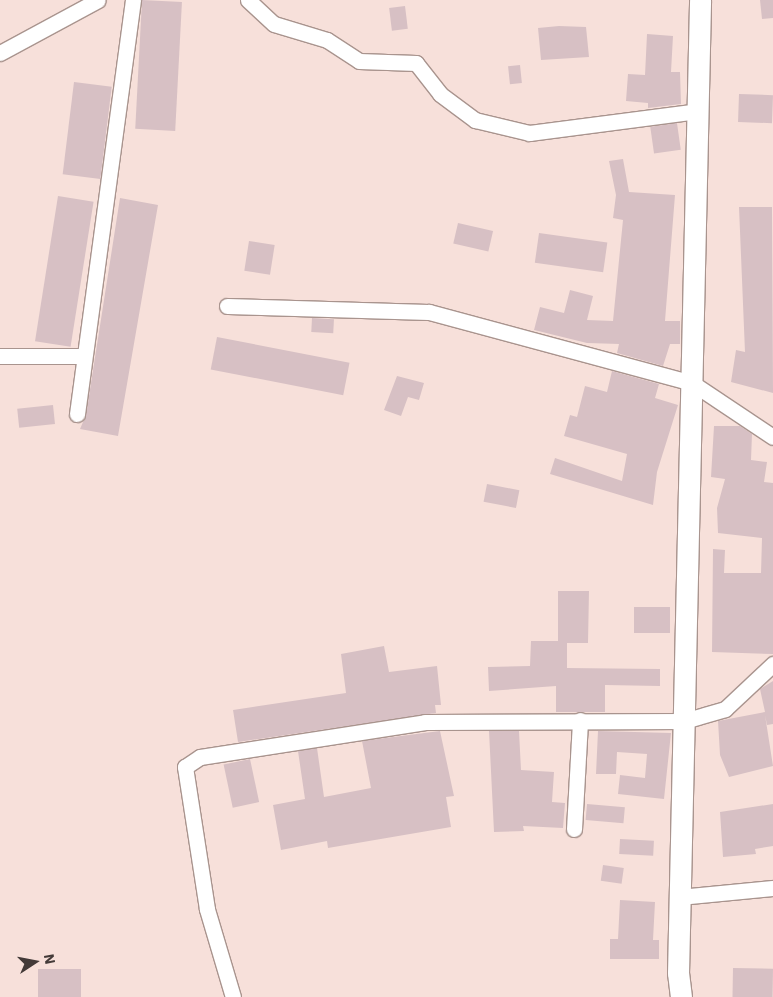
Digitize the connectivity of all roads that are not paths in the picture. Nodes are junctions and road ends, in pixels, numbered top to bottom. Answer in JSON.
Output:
{"nodes":[{"id":1,"x":98,"y":0,"type":"edge"},
{"id":2,"x":133,"y":0,"type":"edge"},
{"id":3,"x":248,"y":0,"type":"edge"},
{"id":4,"x":700,"y":0,"type":"edge"},
{"id":5,"x":0,"y":53,"type":"edge"},
{"id":6,"x":698,"y":111,"type":"junction"},
{"id":7,"x":227,"y":306,"type":"dead end"},
{"id":8,"x":0,"y":356,"type":"edge"},
{"id":9,"x":83,"y":356,"type":"junction"},
{"id":10,"x":692,"y":383,"type":"junction"},
{"id":11,"x":77,"y":414,"type":"dead end"},
{"id":12,"x":773,"y":437,"type":"edge"},
{"id":13,"x":773,"y":664,"type":"edge"},
{"id":14,"x":580,"y":720,"type":"junction"},
{"id":15,"x":684,"y":721,"type":"junction"},
{"id":16,"x":574,"y":829,"type":"dead end"},
{"id":17,"x":773,"y":888,"type":"edge"},
{"id":18,"x":679,"y":897,"type":"junction"},
{"id":19,"x":678,"y":973,"type":"junction"},
{"id":20,"x":234,"y":997,"type":"edge"},
{"id":21,"x":672,"y":997,"type":"edge"},
{"id":22,"x":681,"y":997,"type":"edge"}],
"edges":[{"from":1,"to":5,"type":"street"},
{"from":2,"to":9,"type":"street"},
{"from":3,"to":6,"type":"street"},
{"from":4,"to":6,"type":"street"},
{"from":6,"to":10,"type":"street"},
{"from":7,"to":10,"type":"street"},
{"from":8,"to":9,"type":"street"},
{"from":9,"to":11,"type":"street"},
{"from":10,"to":12,"type":"street"},
{"from":10,"to":15,"type":"street"},
{"from":13,"to":15,"type":"street"},
{"from":14,"to":15,"type":"street"},
{"from":14,"to":16,"type":"street"},
{"from":14,"to":20,"type":"street"},
{"from":15,"to":18,"type":"street"},
{"from":17,"to":18,"type":"street"},
{"from":18,"to":19,"type":"street"},
{"from":19,"to":21,"type":"street"},
{"from":19,"to":22,"type":"street"}]}
